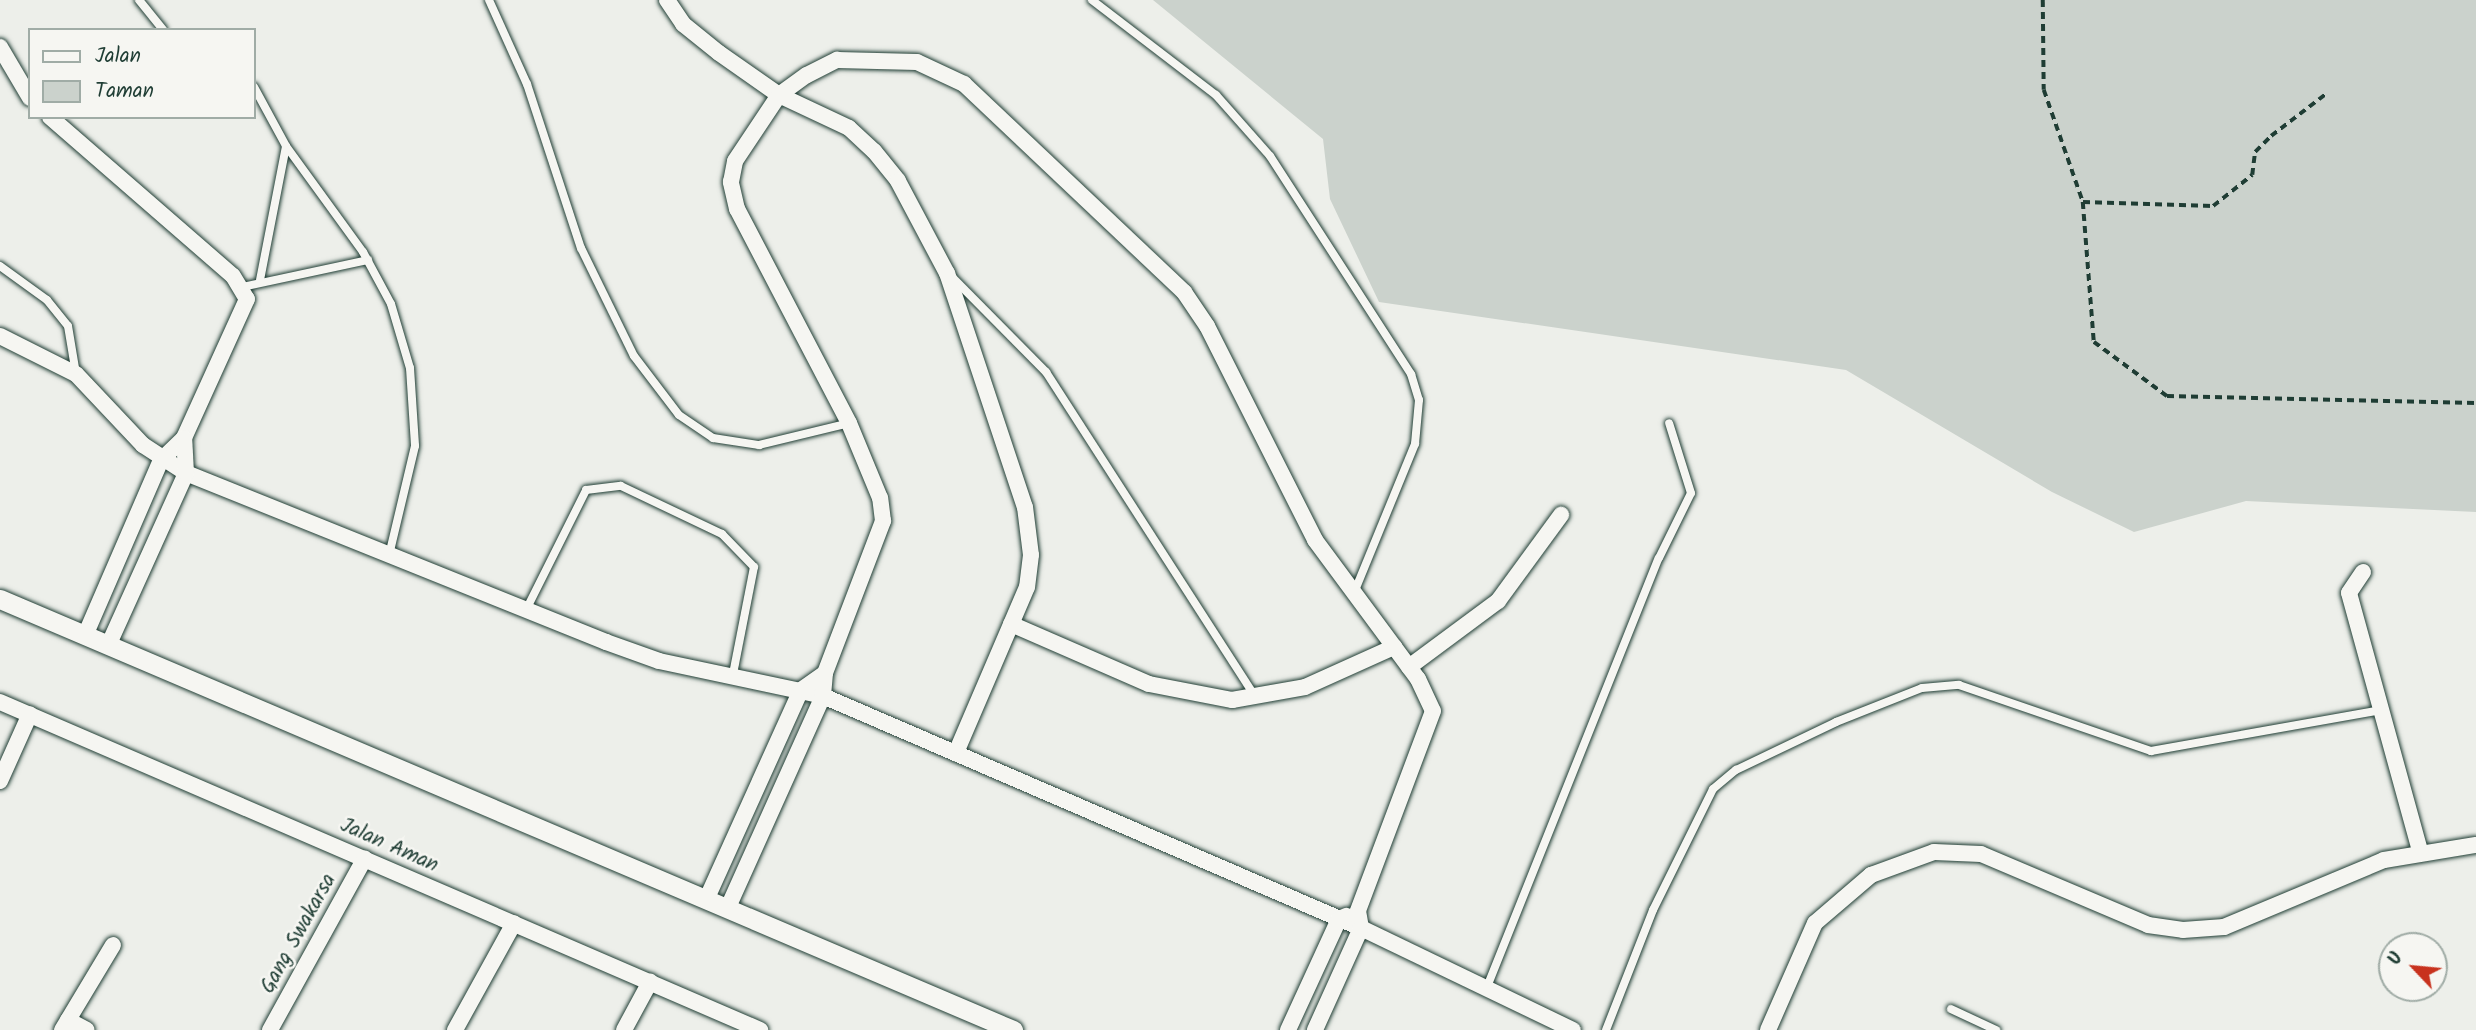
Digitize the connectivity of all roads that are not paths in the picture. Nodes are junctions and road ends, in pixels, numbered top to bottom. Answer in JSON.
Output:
{"nodes":[{"id":1,"x":139,"y":0,"type":"edge"},
{"id":2,"x":489,"y":0,"type":"edge"},
{"id":3,"x":667,"y":0,"type":"edge"},
{"id":4,"x":1092,"y":0,"type":"edge"},
{"id":5,"x":161,"y":28,"type":"edge"},
{"id":6,"x":0,"y":47,"type":"edge"},
{"id":7,"x":256,"y":91,"type":"edge"},
{"id":8,"x":28,"y":95,"type":"edge"},
{"id":9,"x":779,"y":95,"type":"junction"},
{"id":10,"x":52,"y":119,"type":"edge"},
{"id":11,"x":286,"y":146,"type":"junction"},
{"id":12,"x":368,"y":260,"type":"junction"},
{"id":13,"x":0,"y":266,"type":"edge"},
{"id":14,"x":947,"y":273,"type":"junction"},
{"id":15,"x":260,"y":280,"type":"junction"},
{"id":16,"x":243,"y":287,"type":"junction"},
{"id":17,"x":0,"y":336,"type":"edge"},
{"id":18,"x":76,"y":373,"type":"junction"},
{"id":19,"x":849,"y":423,"type":"junction"},
{"id":20,"x":1669,"y":423,"type":"dead end"},
{"id":21,"x":184,"y":438,"type":"junction"},
{"id":22,"x":160,"y":460,"type":"junction"},
{"id":23,"x":186,"y":473,"type":"junction"},
{"id":24,"x":1561,"y":515,"type":"dead end"},
{"id":25,"x":390,"y":551,"type":"junction"},
{"id":26,"x":2363,"y":572,"type":"dead end"},
{"id":27,"x":1354,"y":593,"type":"junction"},
{"id":28,"x":0,"y":599,"type":"edge"},
{"id":29,"x":527,"y":608,"type":"junction"},
{"id":30,"x":1012,"y":624,"type":"junction"},
{"id":31,"x":85,"y":636,"type":"junction"},
{"id":32,"x":108,"y":646,"type":"junction"},
{"id":33,"x":1394,"y":647,"type":"junction"},
{"id":34,"x":1409,"y":667,"type":"junction"},
{"id":35,"x":825,"y":673,"type":"junction"},
{"id":36,"x":733,"y":674,"type":"junction"},
{"id":37,"x":801,"y":690,"type":"junction"},
{"id":38,"x":823,"y":696,"type":"junction"},
{"id":39,"x":1256,"y":697,"type":"junction"},
{"id":40,"x":0,"y":702,"type":"edge"},
{"id":41,"x":2381,"y":710,"type":"junction"},
{"id":42,"x":30,"y":714,"type":"junction"},
{"id":43,"x":956,"y":753,"type":"junction"},
{"id":44,"x":0,"y":781,"type":"edge"},
{"id":45,"x":2476,"y":845,"type":"edge"},
{"id":46,"x":2420,"y":850,"type":"junction"},
{"id":47,"x":365,"y":858,"type":"junction"},
{"id":48,"x":707,"y":898,"type":"junction"},
{"id":49,"x":728,"y":907,"type":"junction"},
{"id":50,"x":1358,"y":911,"type":"junction"},
{"id":51,"x":1339,"y":919,"type":"junction"},
{"id":52,"x":514,"y":923,"type":"junction"},
{"id":53,"x":1361,"y":928,"type":"junction"},
{"id":54,"x":113,"y":946,"type":"dead end"},
{"id":55,"x":650,"y":982,"type":"junction"},
{"id":56,"x":1487,"y":987,"type":"junction"},
{"id":57,"x":1951,"y":1009,"type":"dead end"},
{"id":58,"x":65,"y":1025,"type":"edge"},
{"id":59,"x":88,"y":1030,"type":"edge"},
{"id":60,"x":270,"y":1030,"type":"edge"},
{"id":61,"x":455,"y":1030,"type":"edge"},
{"id":62,"x":624,"y":1030,"type":"edge"},
{"id":63,"x":760,"y":1030,"type":"edge"},
{"id":64,"x":1013,"y":1030,"type":"edge"},
{"id":65,"x":1288,"y":1030,"type":"edge"},
{"id":66,"x":1315,"y":1030,"type":"edge"},
{"id":67,"x":1573,"y":1030,"type":"edge"},
{"id":68,"x":1606,"y":1030,"type":"edge"},
{"id":69,"x":1768,"y":1030,"type":"edge"},
{"id":70,"x":1996,"y":1030,"type":"edge"}],
"edges":[{"from":1,"to":5,"type":"lane"},
{"from":2,"to":19,"type":"lane"},
{"from":3,"to":9,"type":"street"},
{"from":4,"to":27,"type":"lane"},
{"from":6,"to":8,"type":"street"},
{"from":7,"to":11,"type":"lane"},
{"from":9,"to":14,"type":"street"},
{"from":9,"to":19,"type":"street"},
{"from":9,"to":27,"type":"street"},
{"from":10,"to":16,"type":"street"},
{"from":11,"to":12,"type":"lane"},
{"from":11,"to":15,"type":"lane"},
{"from":12,"to":15,"type":"lane"},
{"from":12,"to":25,"type":"lane"},
{"from":13,"to":18,"type":"lane"},
{"from":14,"to":30,"type":"street"},
{"from":14,"to":39,"type":"lane"},
{"from":15,"to":16,"type":"lane"},
{"from":16,"to":21,"type":"street"},
{"from":17,"to":18,"type":"street"},
{"from":18,"to":22,"type":"street"},
{"from":19,"to":35,"type":"street"},
{"from":20,"to":56,"type":"lane"},
{"from":21,"to":22,"type":"street"},
{"from":21,"to":23,"type":"street"},
{"from":22,"to":23,"type":"street"},
{"from":22,"to":31,"type":"street"},
{"from":23,"to":25,"type":"street"},
{"from":23,"to":32,"type":"street"},
{"from":24,"to":34,"type":"street"},
{"from":25,"to":29,"type":"street"},
{"from":26,"to":41,"type":"street"},
{"from":27,"to":33,"type":"street"},
{"from":28,"to":31,"type":"street"},
{"from":29,"to":36,"type":"street"},
{"from":29,"to":36,"type":"lane"},
{"from":30,"to":39,"type":"street"},
{"from":30,"to":43,"type":"street"},
{"from":31,"to":32,"type":"street"},
{"from":32,"to":48,"type":"street"},
{"from":33,"to":34,"type":"street"},
{"from":33,"to":39,"type":"street"},
{"from":34,"to":50,"type":"street"},
{"from":35,"to":37,"type":"street"},
{"from":35,"to":38,"type":"street"},
{"from":36,"to":37,"type":"street"},
{"from":37,"to":38,"type":"street"},
{"from":37,"to":48,"type":"street"},
{"from":38,"to":43,"type":"street"},
{"from":38,"to":49,"type":"street"},
{"from":40,"to":42,"type":"street","name":"Jalan Aman"},
{"from":41,"to":46,"type":"street"},
{"from":41,"to":68,"type":"lane"},
{"from":42,"to":44,"type":"street"},
{"from":42,"to":47,"type":"street","name":"Jalan Aman"},
{"from":43,"to":51,"type":"street"},
{"from":45,"to":46,"type":"street"},
{"from":46,"to":69,"type":"street"},
{"from":47,"to":52,"type":"street","name":"Jalan Aman"},
{"from":47,"to":60,"type":"street","name":"Gang Swakarsa"},
{"from":48,"to":49,"type":"street"},
{"from":49,"to":64,"type":"street"},
{"from":50,"to":51,"type":"street"},
{"from":50,"to":53,"type":"street"},
{"from":51,"to":53,"type":"street"},
{"from":51,"to":65,"type":"street"},
{"from":52,"to":55,"type":"street","name":"Jalan Aman"},
{"from":52,"to":61,"type":"street"},
{"from":53,"to":56,"type":"street"},
{"from":53,"to":66,"type":"street"},
{"from":54,"to":58,"type":"street"},
{"from":55,"to":62,"type":"street"},
{"from":55,"to":63,"type":"street","name":"Jalan Aman"},
{"from":56,"to":67,"type":"street"},
{"from":57,"to":70,"type":"lane"},
{"from":58,"to":59,"type":"street"}]}
